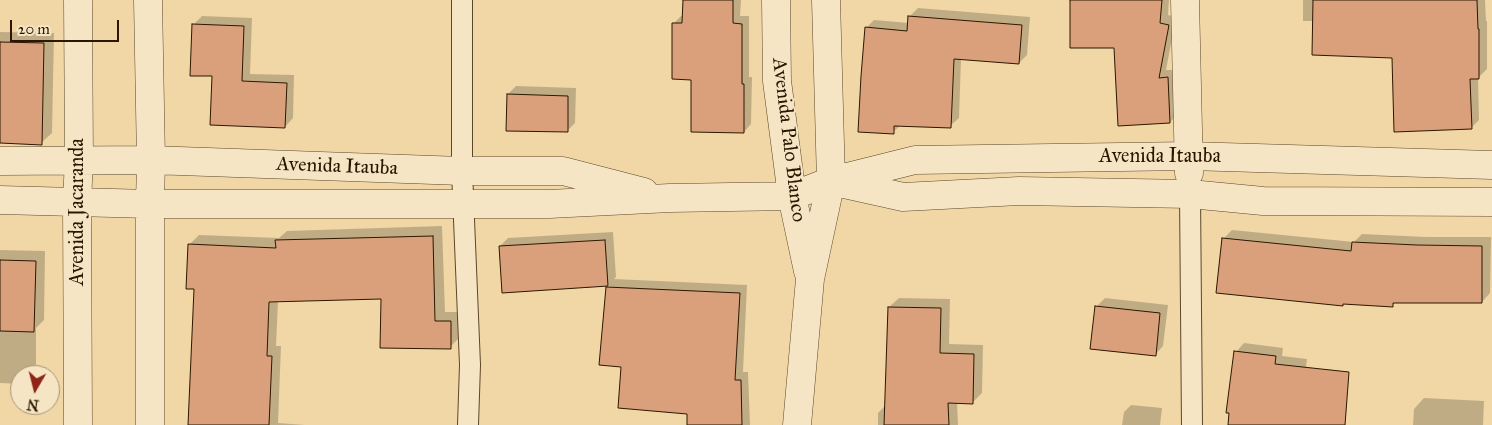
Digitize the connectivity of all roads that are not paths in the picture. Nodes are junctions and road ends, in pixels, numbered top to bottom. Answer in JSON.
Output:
{"nodes":[{"id":1,"x":78,"y":0,"type":"edge"},
{"id":2,"x":148,"y":0,"type":"edge"},
{"id":3,"x":462,"y":0,"type":"edge"},
{"id":4,"x":776,"y":0,"type":"edge"},
{"id":5,"x":826,"y":0,"type":"edge"},
{"id":6,"x":1185,"y":0,"type":"edge"},
{"id":7,"x":1189,"y":156,"type":"junction"},
{"id":8,"x":151,"y":160,"type":"junction"},
{"id":9,"x":0,"y":161,"type":"edge"},
{"id":10,"x":79,"y":161,"type":"junction"},
{"id":11,"x":1492,"y":165,"type":"edge"},
{"id":12,"x":462,"y":171,"type":"junction"},
{"id":13,"x":831,"y":181,"type":"junction"},
{"id":14,"x":1190,"y":194,"type":"junction"},
{"id":15,"x":792,"y":196,"type":"junction"},
{"id":16,"x":670,"y":198,"type":"junction"},
{"id":17,"x":0,"y":200,"type":"edge"},
{"id":18,"x":76,"y":201,"type":"junction"},
{"id":19,"x":1492,"y":202,"type":"edge"},
{"id":20,"x":150,"y":204,"type":"junction"},
{"id":21,"x":464,"y":205,"type":"junction"},
{"id":22,"x":810,"y":279,"type":"junction"},
{"id":23,"x":78,"y":425,"type":"edge"},
{"id":24,"x":150,"y":425,"type":"edge"},
{"id":25,"x":468,"y":425,"type":"edge"},
{"id":26,"x":797,"y":425,"type":"edge"},
{"id":27,"x":1192,"y":425,"type":"edge"}],
"edges":[{"from":1,"to":10,"type":"street","name":"Avenida Jacaranda"},
{"from":2,"to":8,"type":"street"},
{"from":3,"to":12,"type":"lane"},
{"from":4,"to":15,"type":"street","name":"Avenida Palo Blanco"},
{"from":5,"to":13,"type":"street","name":"Avenida Palo Blanco"},
{"from":6,"to":7,"type":"street"},
{"from":7,"to":11,"type":"street","name":"Avenida Itauba"},
{"from":7,"to":13,"type":"street","name":"Avenida Itauba"},
{"from":7,"to":14,"type":"street"},
{"from":8,"to":10,"type":"street","name":"Avenida Itauba"},
{"from":8,"to":12,"type":"street","name":"Avenida Itauba"},
{"from":8,"to":20,"type":"street"},
{"from":9,"to":10,"type":"street","name":"Avenida Itauba"},
{"from":10,"to":18,"type":"street","name":"Avenida Jacaranda"},
{"from":12,"to":16,"type":"street","name":"Avenida Itauba"},
{"from":12,"to":21,"type":"lane"},
{"from":13,"to":14,"type":"street","name":"Avenida Itauba"},
{"from":13,"to":15,"type":"street","name":"Avenida Itauba"},
{"from":13,"to":22,"type":"street","name":"Avenida Palo Blanco"},
{"from":14,"to":19,"type":"street","name":"Avenida Itauba"},
{"from":14,"to":27,"type":"lane"},
{"from":15,"to":16,"type":"street","name":"Avenida Itauba"},
{"from":15,"to":22,"type":"street","name":"Avenida Palo Blanco"},
{"from":16,"to":21,"type":"street","name":"Avenida Itauba"},
{"from":17,"to":18,"type":"street","name":"Avenida Itauba"},
{"from":18,"to":20,"type":"street","name":"Avenida Itauba"},
{"from":18,"to":23,"type":"street","name":"Avenida Jacaranda"},
{"from":20,"to":21,"type":"street","name":"Avenida Itauba"},
{"from":20,"to":24,"type":"street"},
{"from":21,"to":25,"type":"lane"},
{"from":22,"to":26,"type":"street","name":"Avenida Palo Blanco"}]}
